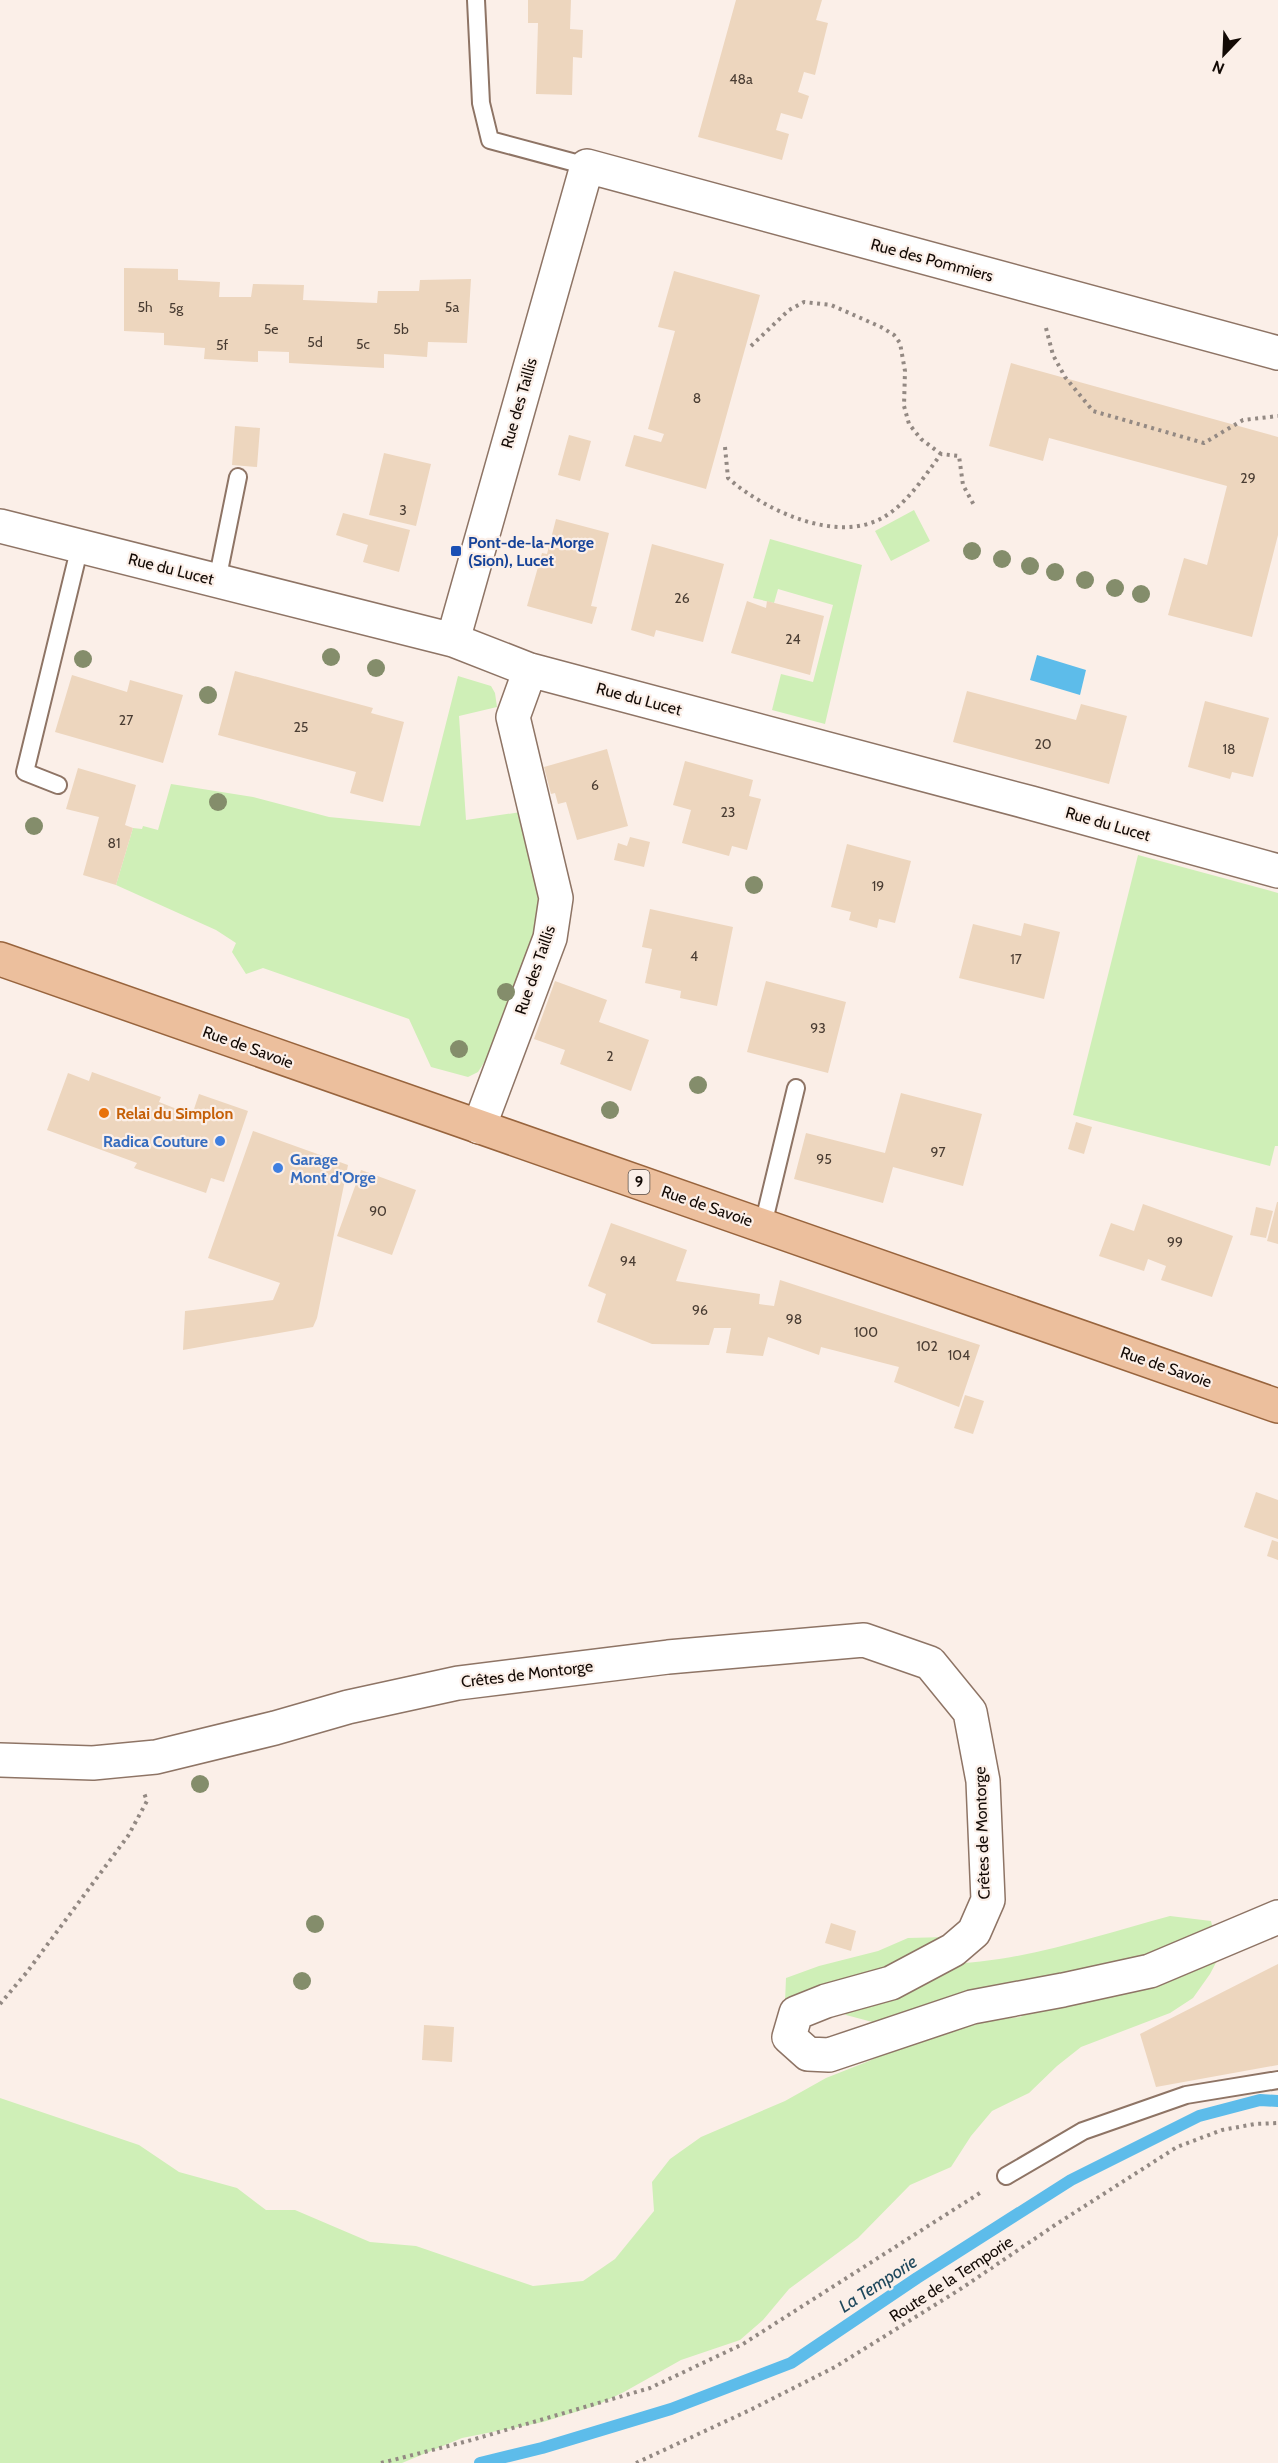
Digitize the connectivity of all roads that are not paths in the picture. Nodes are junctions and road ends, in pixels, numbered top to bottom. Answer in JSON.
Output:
{"nodes":[{"id":1,"x":476,"y":0,"type":"edge"},
{"id":2,"x":587,"y":166,"type":"junction"},
{"id":3,"x":1278,"y":353,"type":"edge"},
{"id":4,"x":238,"y":477,"type":"dead end"},
{"id":5,"x":1,"y":530,"type":"edge"},
{"id":6,"x":80,"y":546,"type":"junction"},
{"id":7,"x":217,"y":581,"type":"junction"},
{"id":8,"x":453,"y":640,"type":"junction"},
{"id":9,"x":530,"y":670,"type":"junction"},
{"id":10,"x":58,"y":785,"type":"dead end"},
{"id":11,"x":1278,"y":871,"type":"edge"},
{"id":12,"x":0,"y":959,"type":"edge"},
{"id":13,"x":796,"y":1088,"type":"dead end"},
{"id":14,"x":478,"y":1127,"type":"junction"},
{"id":15,"x":763,"y":1225,"type":"junction"},
{"id":16,"x":1278,"y":1406,"type":"edge"},
{"id":17,"x":0,"y":1760,"type":"edge"},
{"id":18,"x":1278,"y":1917,"type":"edge"},
{"id":19,"x":1278,"y":2080,"type":"edge"},
{"id":20,"x":1006,"y":2175,"type":"road end"}],
"edges":[{"from":1,"to":2,"type":"lane"},
{"from":2,"to":3,"type":"street","name":"Rue des Pommiers"},
{"from":2,"to":8,"type":"street","name":"Rue des Taillis"},
{"from":4,"to":7,"type":"lane"},
{"from":5,"to":6,"type":"street","name":"Rue du Lucet"},
{"from":6,"to":7,"type":"street","name":"Rue du Lucet"},
{"from":6,"to":10,"type":"lane"},
{"from":7,"to":8,"type":"street","name":"Rue du Lucet"},
{"from":8,"to":9,"type":"street","name":"Rue du Lucet"},
{"from":9,"to":11,"type":"street","name":"Rue du Lucet"},
{"from":9,"to":14,"type":"street","name":"Rue des Taillis"},
{"from":12,"to":14,"type":"main road","name":"Rue de Savoie","number":"9"},
{"from":13,"to":15,"type":"lane"},
{"from":14,"to":15,"type":"main road","name":"Rue de Savoie","number":"9"},
{"from":15,"to":16,"type":"main road","name":"Rue de Savoie","number":"9"},
{"from":17,"to":18,"type":"street","name":"Crêtes de Montorge"},
{"from":19,"to":20,"type":"lane"}]}
